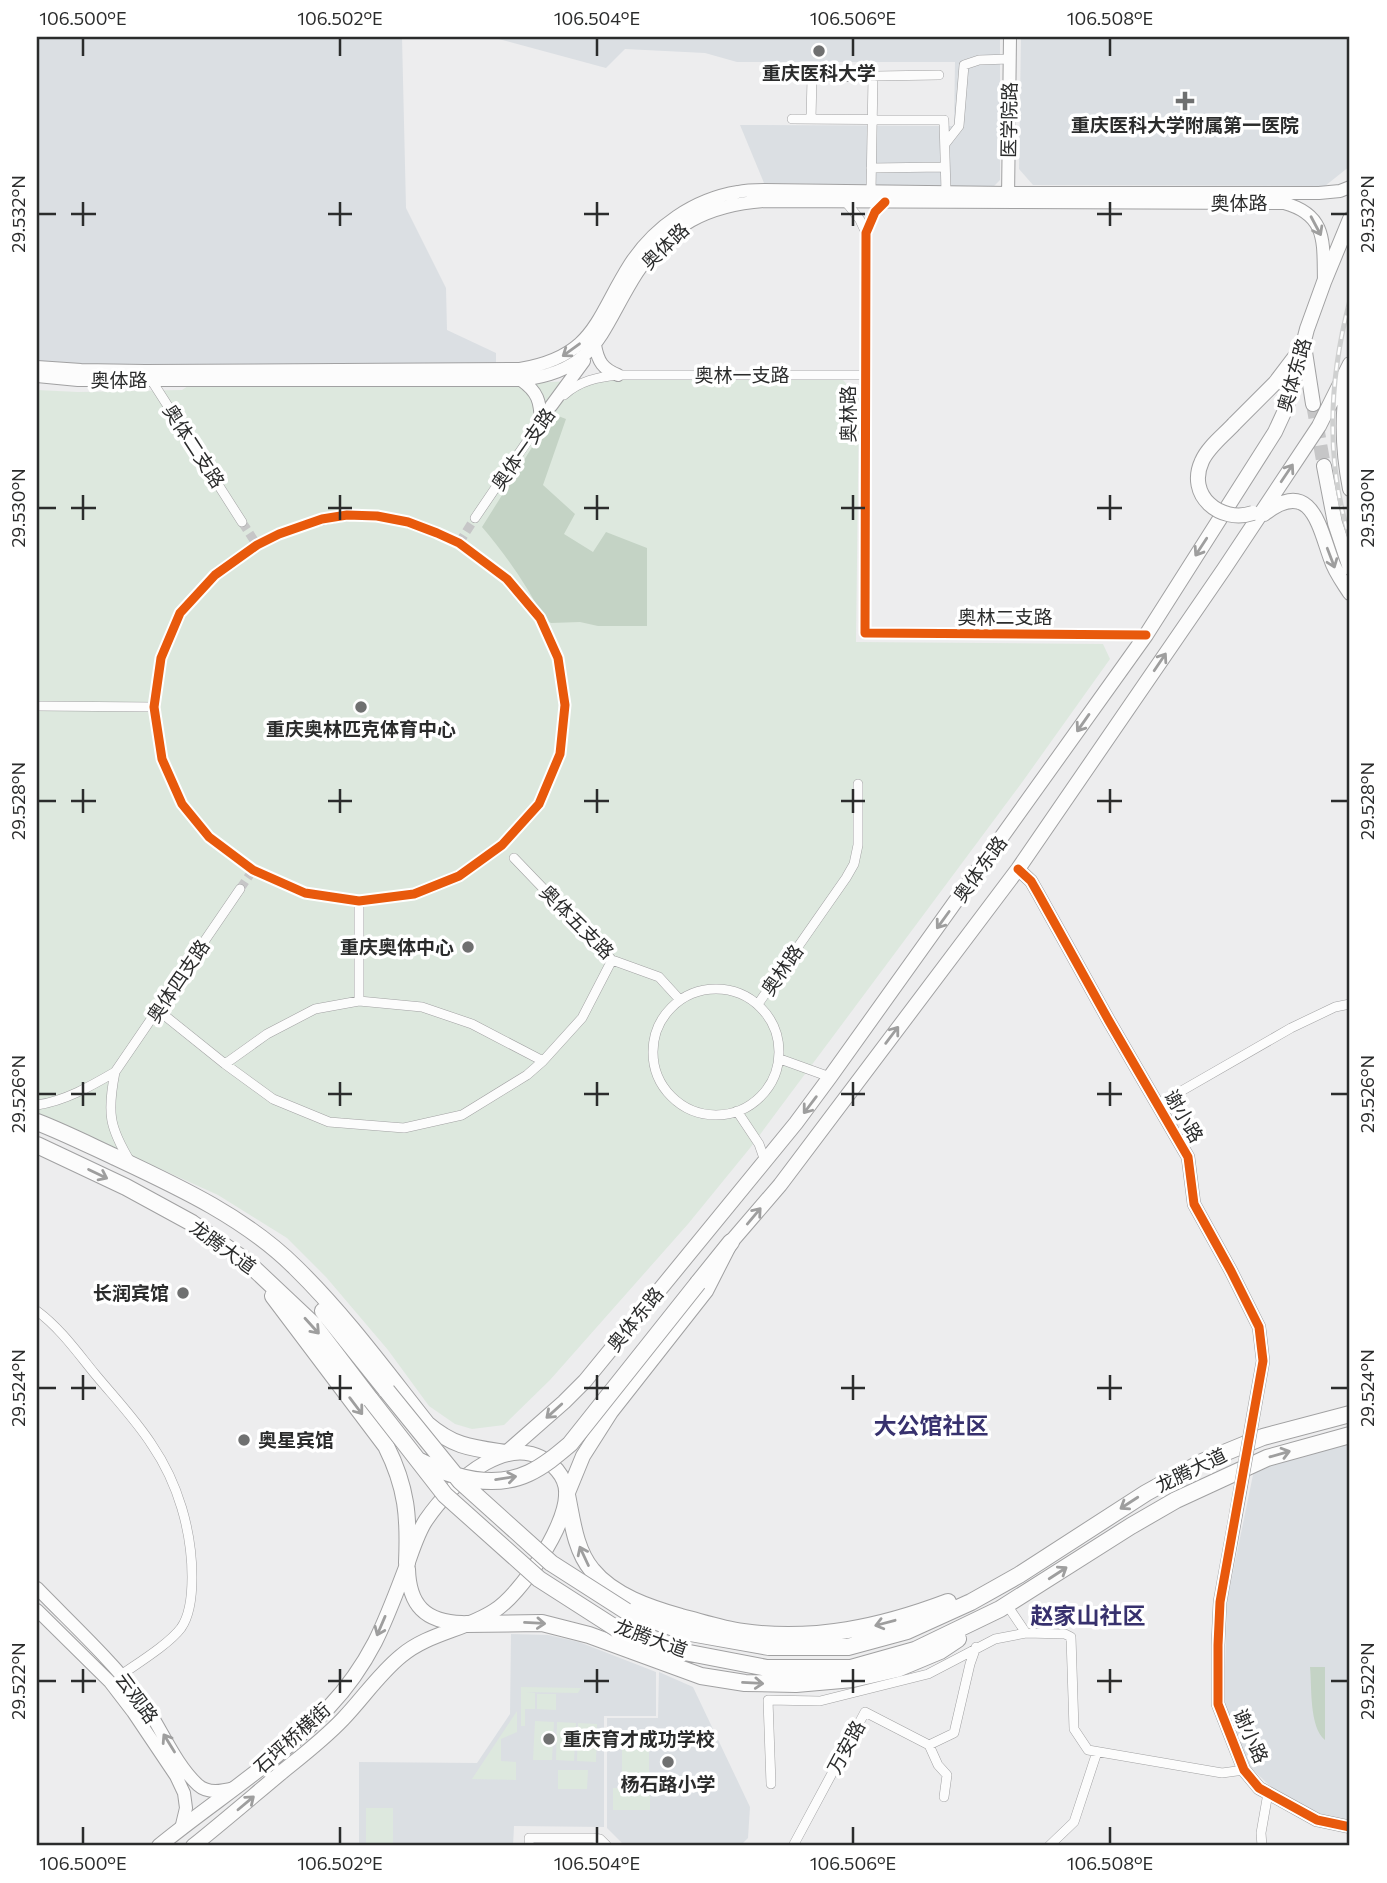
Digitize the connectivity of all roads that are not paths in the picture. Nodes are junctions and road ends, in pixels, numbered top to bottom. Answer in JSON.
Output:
{"nodes":[{"id":1,"x":1010,"y":37,"type":"edge"},
{"id":2,"x":1010,"y":59,"type":"junction"},
{"id":3,"x":939,"y":75,"type":"dead end"},
{"id":4,"x":873,"y":76,"type":"junction"},
{"id":5,"x":792,"y":119,"type":"dead end"},
{"id":6,"x":811,"y":119,"type":"junction"},
{"id":7,"x":872,"y":119,"type":"junction"},
{"id":8,"x":945,"y":145,"type":"junction"},
{"id":9,"x":945,"y":167,"type":"junction"},
{"id":10,"x":872,"y":168,"type":"junction"},
{"id":11,"x":1350,"y":187,"type":"edge"},
{"id":12,"x":871,"y":191,"type":"junction"},
{"id":13,"x":946,"y":192,"type":"junction"},
{"id":14,"x":1008,"y":198,"type":"junction"},
{"id":15,"x":846,"y":202,"type":"junction"},
{"id":16,"x":885,"y":202,"type":"junction"},
{"id":17,"x":1350,"y":219,"type":"edge"},
{"id":18,"x":866,"y":233,"type":"junction"},
{"id":19,"x":1324,"y":282,"type":"junction"},
{"id":20,"x":1303,"y":344,"type":"junction"},
{"id":21,"x":595,"y":345,"type":"junction"},
{"id":22,"x":1350,"y":364,"type":"edge"},
{"id":23,"x":37,"y":367,"type":"edge"},
{"id":24,"x":1350,"y":369,"type":"edge"},
{"id":25,"x":148,"y":375,"type":"junction"},
{"id":26,"x":618,"y":375,"type":"junction"},
{"id":27,"x":865,"y":375,"type":"junction"},
{"id":28,"x":37,"y":376,"type":"edge"},
{"id":29,"x":521,"y":380,"type":"junction"},
{"id":30,"x":1313,"y":404,"type":"tunnel mouth"},
{"id":31,"x":551,"y":406,"type":"junction"},
{"id":32,"x":541,"y":421,"type":"junction"},
{"id":33,"x":1324,"y":466,"type":"tunnel mouth"},
{"id":34,"x":1350,"y":489,"type":"edge"},
{"id":35,"x":1254,"y":517,"type":"junction"},
{"id":36,"x":475,"y":518,"type":"tunnel mouth"},
{"id":37,"x":242,"y":522,"type":"tunnel mouth"},
{"id":38,"x":438,"y":533,"type":"tunnel mouth"},
{"id":39,"x":279,"y":534,"type":"tunnel mouth"},
{"id":40,"x":1350,"y":568,"type":"edge"},
{"id":41,"x":1350,"y":593,"type":"edge"},
{"id":42,"x":198,"y":594,"type":"tunnel mouth"},
{"id":43,"x":520,"y":594,"type":"tunnel mouth"},
{"id":44,"x":865,"y":633,"type":"joint"},
{"id":45,"x":1146,"y":635,"type":"junction"},
{"id":46,"x":37,"y":706,"type":"edge"},
{"id":47,"x":154,"y":707,"type":"junction"},
{"id":48,"x":858,"y":784,"type":"dead end"},
{"id":49,"x":522,"y":823,"type":"tunnel mouth"},
{"id":50,"x":199,"y":825,"type":"tunnel mouth"},
{"id":51,"x":514,"y":858,"type":"dead end"},
{"id":52,"x":1018,"y":869,"type":"junction"},
{"id":53,"x":441,"y":883,"type":"tunnel mouth"},
{"id":54,"x":285,"y":884,"type":"tunnel mouth"},
{"id":55,"x":240,"y":890,"type":"tunnel mouth"},
{"id":56,"x":359,"y":901,"type":"junction"},
{"id":57,"x":612,"y":960,"type":"junction"},
{"id":58,"x":680,"y":1000,"type":"junction"},
{"id":59,"x":359,"y":1001,"type":"junction"},
{"id":60,"x":758,"y":1004,"type":"junction"},
{"id":61,"x":1350,"y":1004,"type":"edge"},
{"id":62,"x":159,"y":1011,"type":"junction"},
{"id":63,"x":780,"y":1059,"type":"junction"},
{"id":64,"x":543,"y":1061,"type":"junction"},
{"id":65,"x":225,"y":1064,"type":"junction"},
{"id":66,"x":116,"y":1072,"type":"junction"},
{"id":67,"x":830,"y":1077,"type":"junction"},
{"id":68,"x":37,"y":1105,"type":"edge"},
{"id":69,"x":1157,"y":1105,"type":"junction"},
{"id":70,"x":737,"y":1111,"type":"junction"},
{"id":71,"x":37,"y":1122,"type":"edge"},
{"id":72,"x":37,"y":1130,"type":"edge"},
{"id":73,"x":37,"y":1145,"type":"edge"},
{"id":74,"x":765,"y":1161,"type":"junction"},
{"id":75,"x":132,"y":1165,"type":"junction"},
{"id":76,"x":151,"y":1184,"type":"junction"},
{"id":77,"x":732,"y":1242,"type":"junction"},
{"id":78,"x":246,"y":1261,"type":"junction"},
{"id":79,"x":37,"y":1311,"type":"edge"},
{"id":80,"x":1350,"y":1414,"type":"edge"},
{"id":81,"x":1350,"y":1435,"type":"edge"},
{"id":82,"x":506,"y":1453,"type":"junction"},
{"id":83,"x":418,"y":1460,"type":"junction"},
{"id":84,"x":566,"y":1495,"type":"junction"},
{"id":85,"x":407,"y":1563,"type":"junction"},
{"id":86,"x":1018,"y":1575,"type":"junction"},
{"id":87,"x":37,"y":1588,"type":"edge"},
{"id":88,"x":1004,"y":1607,"type":"junction"},
{"id":89,"x":37,"y":1610,"type":"edge"},
{"id":90,"x":466,"y":1624,"type":"junction"},
{"id":91,"x":1026,"y":1633,"type":"junction"},
{"id":92,"x":976,"y":1647,"type":"junction"},
{"id":93,"x":121,"y":1675,"type":"junction"},
{"id":94,"x":929,"y":1745,"type":"junction"},
{"id":95,"x":1097,"y":1752,"type":"junction"},
{"id":96,"x":1244,"y":1770,"type":"junction"},
{"id":97,"x":771,"y":1784,"type":"dead end"},
{"id":98,"x":199,"y":1786,"type":"junction"},
{"id":99,"x":237,"y":1787,"type":"junction"},
{"id":100,"x":184,"y":1793,"type":"junction"},
{"id":101,"x":1268,"y":1793,"type":"junction"},
{"id":102,"x":944,"y":1797,"type":"dead end"},
{"id":103,"x":1350,"y":1827,"type":"edge"},
{"id":104,"x":181,"y":1829,"type":"junction"},
{"id":105,"x":159,"y":1846,"type":"edge"},
{"id":106,"x":193,"y":1846,"type":"edge"},
{"id":107,"x":529,"y":1846,"type":"edge"},
{"id":108,"x":607,"y":1846,"type":"edge"},
{"id":109,"x":793,"y":1846,"type":"edge"},
{"id":110,"x":1049,"y":1846,"type":"edge"},
{"id":111,"x":1262,"y":1846,"type":"edge"}],
"edges":[{"from":1,"to":2,"type":"main road","name":"医学院路"},
{"from":2,"to":8,"type":"street"},
{"from":2,"to":14,"type":"main road","name":"医学院路"},
{"from":3,"to":4,"type":"street"},
{"from":4,"to":6,"type":"street"},
{"from":4,"to":7,"type":"street"},
{"from":5,"to":6,"type":"street"},
{"from":6,"to":7,"type":"street"},
{"from":7,"to":8,"type":"street"},
{"from":7,"to":10,"type":"street"},
{"from":8,"to":9,"type":"street"},
{"from":9,"to":10,"type":"street"},
{"from":9,"to":13,"type":"street"},
{"from":10,"to":12,"type":"street"},
{"from":11,"to":14,"type":"main road","name":"奥体路"},
{"from":12,"to":13,"type":"main road","name":"奥体路"},
{"from":12,"to":25,"type":"main road","name":"奥体路","one_way":true},
{"from":13,"to":14,"type":"main road","name":"奥体路"},
{"from":14,"to":16,"type":"main road","name":"奥体路"},
{"from":14,"to":19,"type":"main road","name":"奥体路","one_way":true},
{"from":15,"to":16,"type":"main road","name":"奥体路"},
{"from":15,"to":18,"type":"street"},
{"from":15,"to":21,"type":"main road","name":"奥体路"},
{"from":16,"to":18,"type":"street"},
{"from":17,"to":19,"type":"main road","name":"奥体东路"},
{"from":18,"to":27,"type":"street","name":"奥林路"},
{"from":19,"to":20,"type":"main road","name":"奥体东路"},
{"from":20,"to":30,"type":"main road"},
{"from":20,"to":35,"type":"main road","bridge":true},
{"from":20,"to":45,"type":"main road","name":"奥体东路","one_way":true},
{"from":21,"to":26,"type":"main road"},
{"from":21,"to":29,"type":"main road","name":"奥体路"},
{"from":21,"to":31,"type":"main road"},
{"from":35,"to":22,"type":"main road","name":"奥体东路","one_way":true},
{"from":23,"to":25,"type":"main road","name":"奥体路"},
{"from":24,"to":34,"type":"main road"},
{"from":25,"to":28,"type":"main road","name":"奥体路"},
{"from":25,"to":29,"type":"main road","name":"奥体路"},
{"from":25,"to":37,"type":"street","name":"奥体二支路"},
{"from":26,"to":27,"type":"street","name":"奥林一支路"},
{"from":26,"to":31,"type":"street","name":"奥体一支路"},
{"from":27,"to":44,"type":"street","name":"奥林路"},
{"from":29,"to":32,"type":"main road"},
{"from":31,"to":32,"type":"street","name":"奥体一支路"},
{"from":32,"to":36,"type":"street","name":"奥体一支路"},
{"from":33,"to":40,"type":"main road"},
{"from":35,"to":41,"type":"main road","one_way":true},
{"from":52,"to":35,"type":"main road","name":"奥体东路","one_way":true},
{"from":38,"to":39,"type":"street"},
{"from":42,"to":47,"type":"street"},
{"from":43,"to":49,"type":"street"},
{"from":44,"to":45,"type":"street","name":"奥林二支路"},
{"from":45,"to":67,"type":"main road","name":"奥体东路","one_way":true},
{"from":46,"to":47,"type":"street"},
{"from":47,"to":50,"type":"street"},
{"from":48,"to":60,"type":"street","name":"奥林路"},
{"from":51,"to":57,"type":"street","name":"奥体五支路"},
{"from":52,"to":69,"type":"main road","name":"谢小路"},
{"from":77,"to":52,"type":"main road","name":"奥体东路","one_way":true},
{"from":53,"to":56,"type":"street"},
{"from":54,"to":56,"type":"street"},
{"from":55,"to":62,"type":"street","name":"奥体四支路"},
{"from":56,"to":59,"type":"street"},
{"from":57,"to":58,"type":"street","name":"奥体五支路"},
{"from":57,"to":64,"type":"street"},
{"from":58,"to":60,"type":"street"},
{"from":58,"to":70,"type":"street"},
{"from":59,"to":64,"type":"street"},
{"from":59,"to":65,"type":"street"},
{"from":60,"to":63,"type":"street"},
{"from":61,"to":69,"type":"street"},
{"from":62,"to":65,"type":"street"},
{"from":62,"to":66,"type":"street","name":"奥体四支路"},
{"from":63,"to":67,"type":"street"},
{"from":63,"to":70,"type":"street"},
{"from":64,"to":65,"type":"street"},
{"from":66,"to":68,"type":"street"},
{"from":66,"to":75,"type":"street"},
{"from":67,"to":74,"type":"main road","name":"奥体东路","one_way":true},
{"from":69,"to":96,"type":"main road","name":"谢小路","bridge":true},
{"from":70,"to":74,"type":"street"},
{"from":71,"to":75,"type":"highway"},
{"from":72,"to":76,"type":"highway","name":"龙腾大道"},
{"from":73,"to":78,"type":"highway","name":"龙腾大道","one_way":true},
{"from":74,"to":82,"type":"main road","name":"奥体东路","one_way":true},
{"from":75,"to":76,"type":"street"},
{"from":75,"to":82,"type":"highway"},
{"from":76,"to":86,"type":"highway","name":"龙腾大道","bridge":true},
{"from":83,"to":77,"type":"highway","one_way":true,"bridge":true},
{"from":77,"to":84,"type":"main road","name":"奥体东路"},
{"from":78,"to":83,"type":"highway","name":"龙腾大道","one_way":true,"bridge":true},
{"from":78,"to":85,"type":"highway","one_way":true},
{"from":79,"to":93,"type":"street"},
{"from":80,"to":86,"type":"highway","name":"龙腾大道","one_way":true},
{"from":88,"to":81,"type":"highway","name":"龙腾大道","one_way":true},
{"from":82,"to":84,"type":"main road"},
{"from":82,"to":85,"type":"main road"},
{"from":83,"to":88,"type":"highway","name":"龙腾大道","bridge":true},
{"from":86,"to":84,"type":"highway","one_way":true},
{"from":84,"to":90,"type":"main road"},
{"from":85,"to":90,"type":"main road"},
{"from":85,"to":99,"type":"main road","name":"石坪桥横街","one_way":true},
{"from":87,"to":93,"type":"main road","name":"云观路"},
{"from":90,"to":88,"type":"highway","one_way":true},
{"from":88,"to":91,"type":"street"},
{"from":89,"to":100,"type":"main road","name":"云观路"},
{"from":106,"to":90,"type":"main road","name":"石坪桥横街","one_way":true},
{"from":91,"to":92,"type":"street"},
{"from":91,"to":95,"type":"street"},
{"from":92,"to":94,"type":"street"},
{"from":92,"to":97,"type":"street"},
{"from":98,"to":93,"type":"main road","name":"云观路","one_way":true},
{"from":94,"to":102,"type":"street"},
{"from":94,"to":109,"type":"street","name":"万安路"},
{"from":95,"to":96,"type":"street"},
{"from":95,"to":110,"type":"street"},
{"from":96,"to":101,"type":"main road","name":"谢小路"},
{"from":98,"to":99,"type":"main road"},
{"from":98,"to":100,"type":"main road"},
{"from":99,"to":104,"type":"main road","name":"石坪桥横街"},
{"from":100,"to":104,"type":"main road"},
{"from":101,"to":103,"type":"main road","name":"谢小路"},
{"from":101,"to":111,"type":"street"},
{"from":104,"to":105,"type":"main road","name":"石坪桥横街"},
{"from":107,"to":108,"type":"street"}]}
